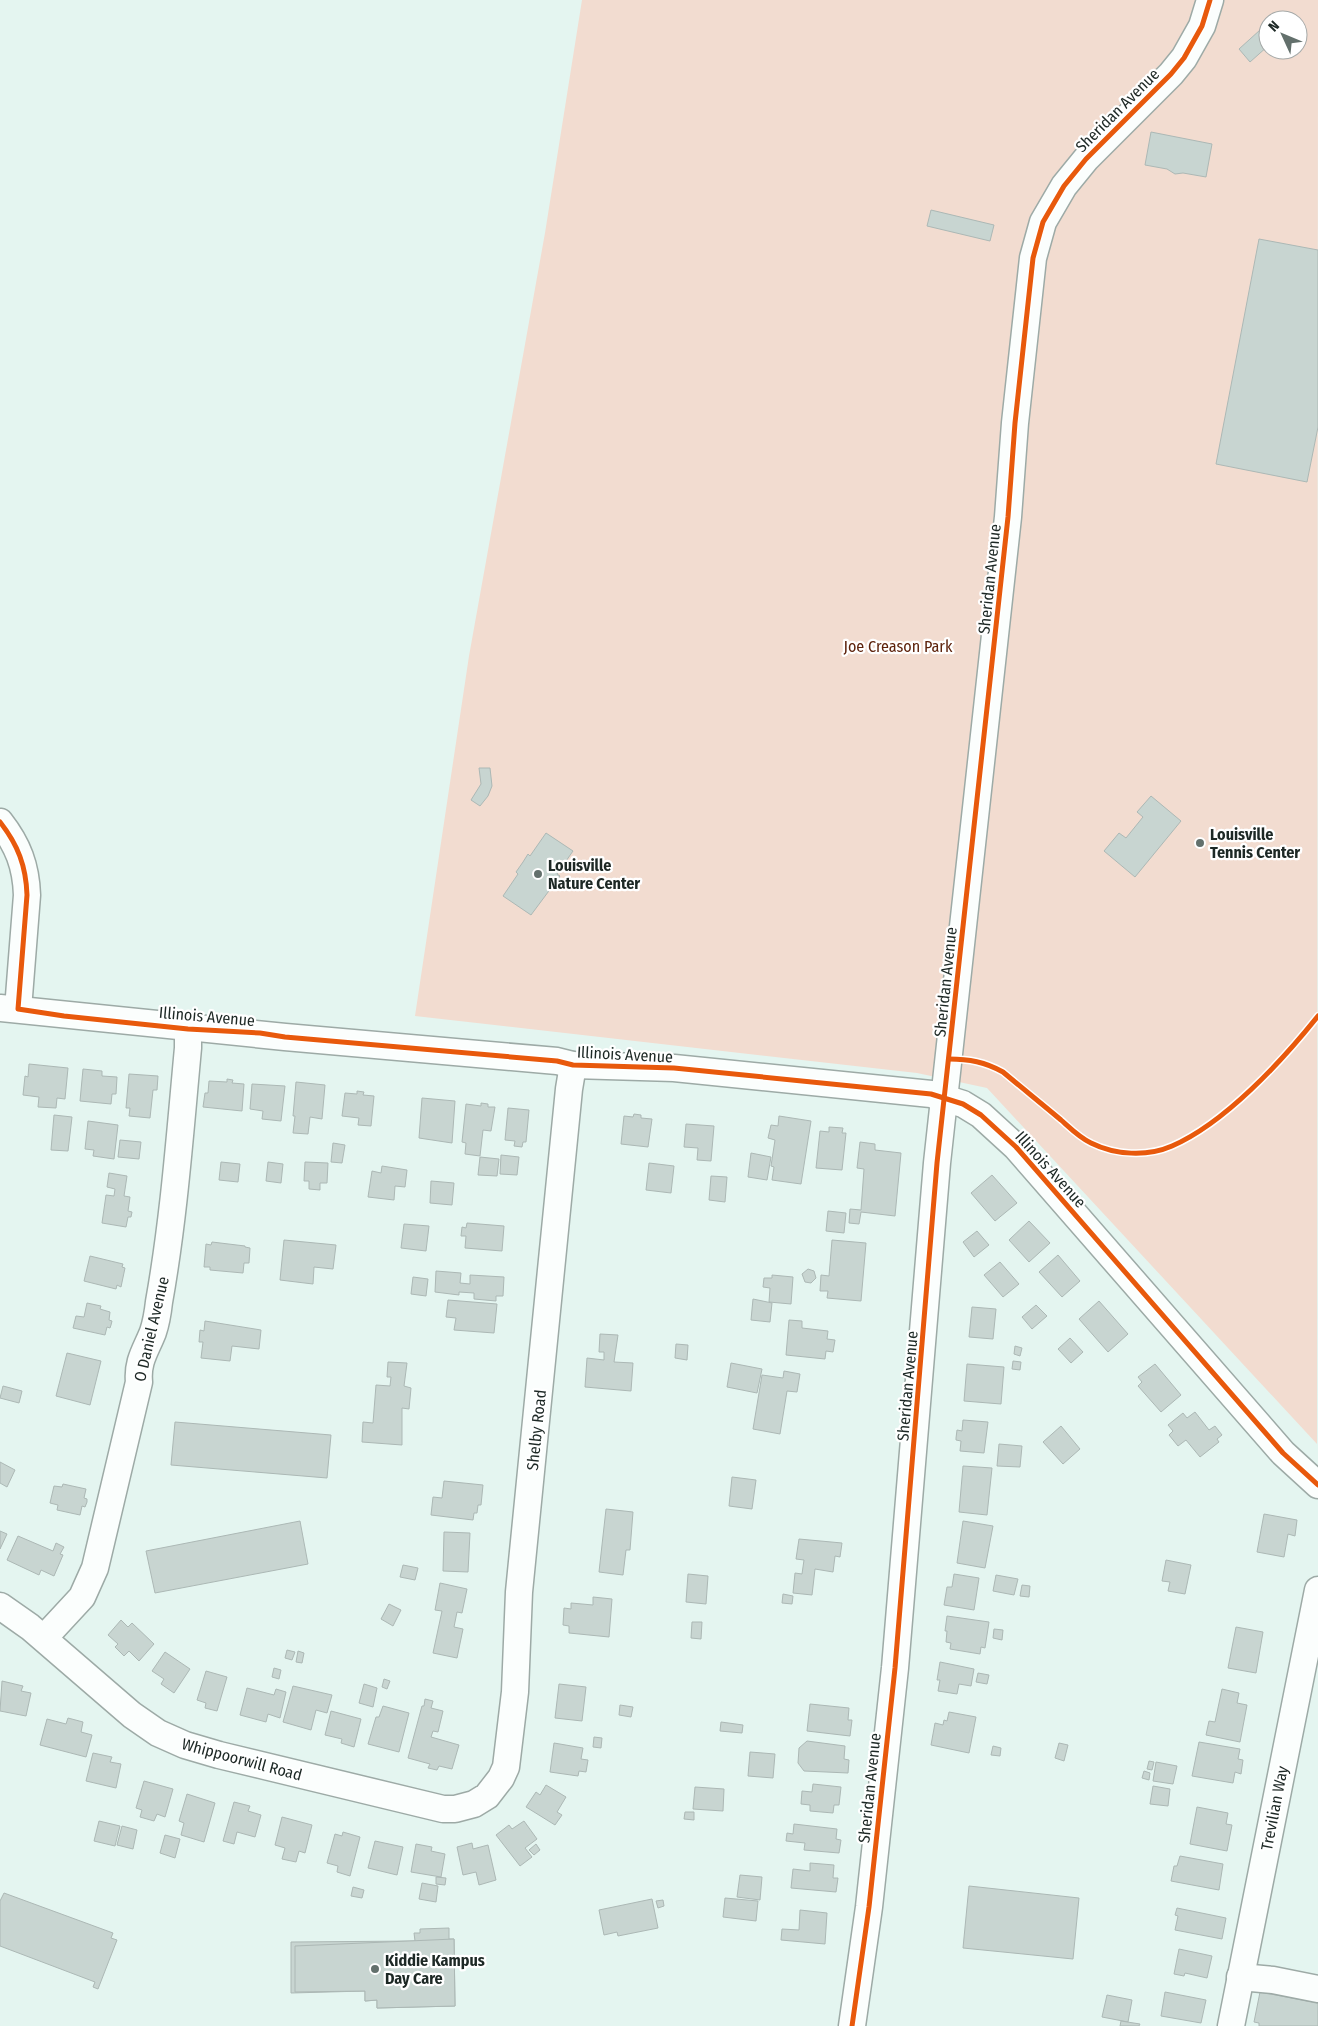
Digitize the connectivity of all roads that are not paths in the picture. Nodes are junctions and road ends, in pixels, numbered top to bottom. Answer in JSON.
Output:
{"nodes":[{"id":1,"x":1210,"y":0,"type":"edge"},
{"id":2,"x":0,"y":822,"type":"edge"},
{"id":3,"x":9,"y":1009,"type":"edge"},
{"id":4,"x":188,"y":1029,"type":"junction"},
{"id":5,"x":573,"y":1064,"type":"junction"},
{"id":6,"x":945,"y":1098,"type":"junction"},
{"id":7,"x":1318,"y":1485,"type":"edge"},
{"id":8,"x":1318,"y":1590,"type":"edge"},
{"id":9,"x":0,"y":1606,"type":"edge"},
{"id":10,"x":44,"y":1638,"type":"junction"},
{"id":11,"x":492,"y":1791,"type":"joint"},
{"id":12,"x":1240,"y":1977,"type":"junction"},
{"id":13,"x":1318,"y":1989,"type":"edge"},
{"id":14,"x":852,"y":2026,"type":"edge"},
{"id":15,"x":1231,"y":2026,"type":"edge"}],
"edges":[{"from":1,"to":6,"type":"street","name":"Sheridan Avenue"},
{"from":2,"to":3,"type":"street","name":"Illinois Avenue"},
{"from":3,"to":4,"type":"street","name":"Illinois Avenue"},
{"from":4,"to":5,"type":"street","name":"Illinois Avenue"},
{"from":4,"to":10,"type":"street","name":"O Daniel Avenue"},
{"from":5,"to":6,"type":"street","name":"Illinois Avenue"},
{"from":5,"to":11,"type":"street","name":"Shelby Road"},
{"from":6,"to":7,"type":"street","name":"Illinois Avenue"},
{"from":6,"to":14,"type":"street","name":"Sheridan Avenue"},
{"from":8,"to":12,"type":"street","name":"Trevilian Way"},
{"from":9,"to":10,"type":"street","name":"Whippoorwill Road"},
{"from":10,"to":11,"type":"street","name":"Whippoorwill Road"},
{"from":12,"to":13,"type":"street"},
{"from":12,"to":15,"type":"street","name":"Trevilian Way"}]}
